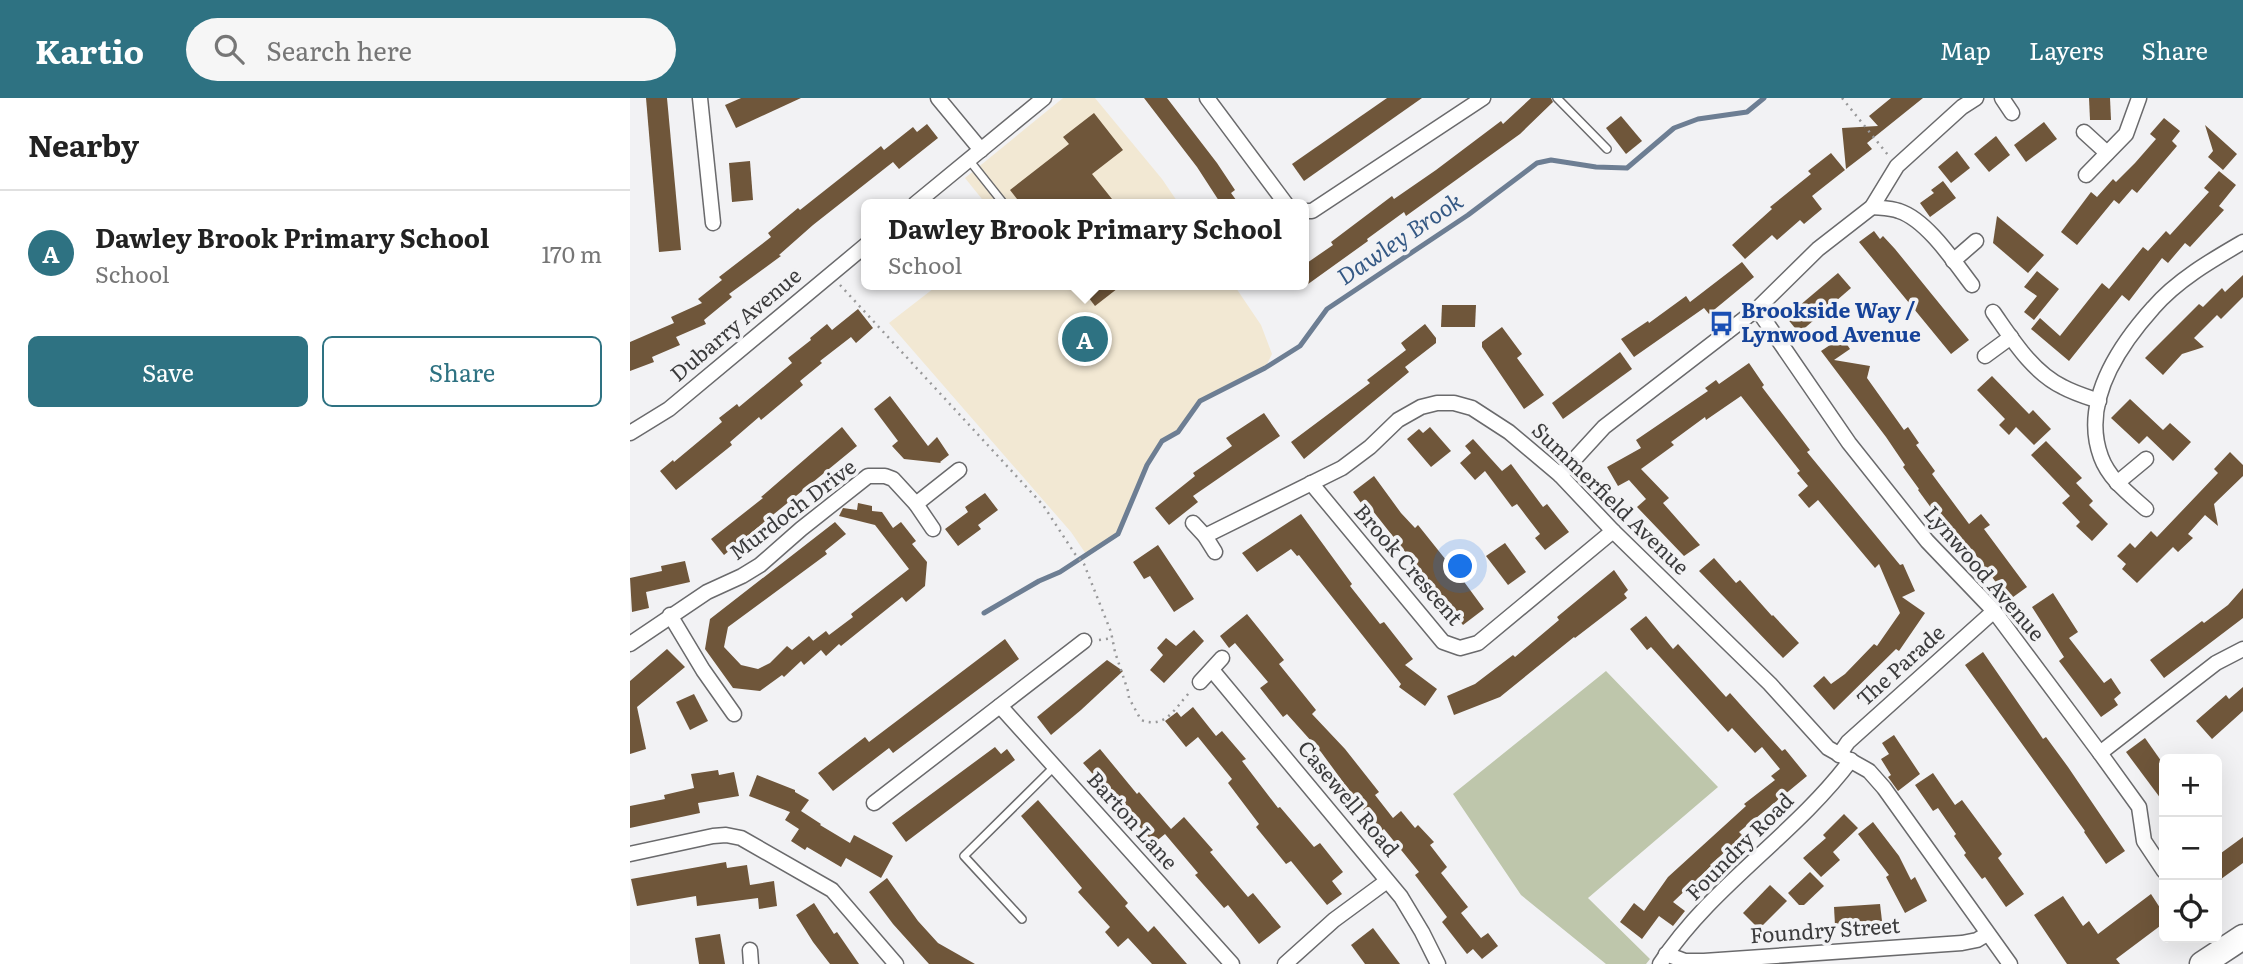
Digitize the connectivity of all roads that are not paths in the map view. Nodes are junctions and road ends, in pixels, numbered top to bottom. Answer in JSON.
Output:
{"nodes":[{"id":1,"x":700,"y":98,"type":"edge"},
{"id":2,"x":938,"y":98,"type":"edge"},
{"id":3,"x":1044,"y":98,"type":"edge"},
{"id":4,"x":1207,"y":98,"type":"edge"},
{"id":5,"x":1483,"y":98,"type":"edge"},
{"id":6,"x":1557,"y":98,"type":"edge"},
{"id":7,"x":1976,"y":98,"type":"edge"},
{"id":8,"x":2002,"y":98,"type":"edge"},
{"id":9,"x":2138,"y":98,"type":"edge"},
{"id":10,"x":2012,"y":113,"type":"dead end"},
{"id":11,"x":2084,"y":132,"type":"dead end"},
{"id":12,"x":1607,"y":149,"type":"dead end"},
{"id":13,"x":981,"y":150,"type":"junction"},
{"id":14,"x":2107,"y":153,"type":"junction"},
{"id":15,"x":969,"y":160,"type":"junction"},
{"id":16,"x":2086,"y":175,"type":"dead end"},
{"id":17,"x":921,"y":199,"type":"edge"},
{"id":18,"x":1000,"y":199,"type":"edge"},
{"id":19,"x":1282,"y":199,"type":"edge"},
{"id":20,"x":1872,"y":207,"type":"junction"},
{"id":21,"x":1309,"y":211,"type":"edge"},
{"id":22,"x":713,"y":223,"type":"dead end"},
{"id":23,"x":1976,"y":241,"type":"dead end"},
{"id":24,"x":2243,"y":242,"type":"edge"},
{"id":25,"x":861,"y":249,"type":"edge"},
{"id":26,"x":1953,"y":261,"type":"junction"},
{"id":27,"x":1972,"y":285,"type":"dead end"},
{"id":28,"x":1757,"y":309,"type":"junction"},
{"id":29,"x":1993,"y":312,"type":"dead end"},
{"id":30,"x":2011,"y":337,"type":"junction"},
{"id":31,"x":1985,"y":356,"type":"dead end"},
{"id":32,"x":2099,"y":401,"type":"junction"},
{"id":33,"x":630,"y":433,"type":"edge"},
{"id":34,"x":2147,"y":459,"type":"dead end"},
{"id":35,"x":959,"y":470,"type":"dead end"},
{"id":36,"x":1560,"y":475,"type":"junction"},
{"id":37,"x":1311,"y":483,"type":"junction"},
{"id":38,"x":2117,"y":483,"type":"junction"},
{"id":39,"x":916,"y":504,"type":"junction"},
{"id":40,"x":2146,"y":509,"type":"dead end"},
{"id":41,"x":1193,"y":523,"type":"dead end"},
{"id":42,"x":933,"y":529,"type":"dead end"},
{"id":43,"x":1613,"y":531,"type":"junction"},
{"id":44,"x":1205,"y":536,"type":"junction"},
{"id":45,"x":1215,"y":552,"type":"dead end"},
{"id":46,"x":1994,"y":611,"type":"junction"},
{"id":47,"x":670,"y":615,"type":"junction"},
{"id":48,"x":1084,"y":641,"type":"dead end"},
{"id":49,"x":630,"y":644,"type":"edge"},
{"id":50,"x":2243,"y":649,"type":"edge"},
{"id":51,"x":1223,"y":658,"type":"dead end"},
{"id":52,"x":1212,"y":670,"type":"junction"},
{"id":53,"x":1200,"y":682,"type":"road end"},
{"id":54,"x":1000,"y":706,"type":"junction"},
{"id":55,"x":734,"y":714,"type":"dead end"},
{"id":56,"x":2100,"y":754,"type":"junction"},
{"id":57,"x":1845,"y":758,"type":"junction"},
{"id":58,"x":1055,"y":766,"type":"junction"},
{"id":59,"x":874,"y":803,"type":"dead end"},
{"id":60,"x":630,"y":854,"type":"edge"},
{"id":61,"x":2159,"y":864,"type":"edge"},
{"id":62,"x":1388,"y":881,"type":"junction"},
{"id":63,"x":1022,"y":919,"type":"dead end"},
{"id":64,"x":1987,"y":934,"type":"junction"},
{"id":65,"x":1663,"y":959,"type":"edge"},
{"id":66,"x":896,"y":964,"type":"edge"},
{"id":67,"x":1232,"y":964,"type":"edge"},
{"id":68,"x":1285,"y":964,"type":"edge"},
{"id":69,"x":1438,"y":964,"type":"edge"},
{"id":70,"x":2010,"y":964,"type":"edge"}],
"edges":[{"from":1,"to":22,"type":"street"},
{"from":2,"to":13,"type":"street"},
{"from":3,"to":13,"type":"street"},
{"from":4,"to":19,"type":"street"},
{"from":5,"to":21,"type":"street"},
{"from":6,"to":12,"type":"lane"},
{"from":7,"to":20,"type":"street"},
{"from":8,"to":10,"type":"street"},
{"from":9,"to":14,"type":"street"},
{"from":11,"to":14,"type":"street"},
{"from":13,"to":15,"type":"street"},
{"from":14,"to":16,"type":"street"},
{"from":15,"to":17,"type":"street"},
{"from":15,"to":18,"type":"lane"},
{"from":20,"to":26,"type":"street"},
{"from":20,"to":28,"type":"street"},
{"from":23,"to":26,"type":"street"},
{"from":24,"to":32,"type":"street"},
{"from":25,"to":33,"type":"street","name":"Dubarry Avenue"},
{"from":26,"to":27,"type":"street"},
{"from":28,"to":36,"type":"street"},
{"from":28,"to":46,"type":"street","name":"Lynwood Avenue"},
{"from":29,"to":30,"type":"street"},
{"from":30,"to":31,"type":"street"},
{"from":30,"to":32,"type":"street"},
{"from":32,"to":38,"type":"street"},
{"from":34,"to":38,"type":"street"},
{"from":35,"to":39,"type":"street"},
{"from":36,"to":37,"type":"street","name":"Summerfield Avenue"},
{"from":36,"to":43,"type":"street","name":"Summerfield Avenue"},
{"from":37,"to":43,"type":"street","name":"Brook Crescent"},
{"from":37,"to":44,"type":"street","name":"Summerfield Avenue"},
{"from":38,"to":40,"type":"street"},
{"from":39,"to":42,"type":"street","name":"Murdoch Drive"},
{"from":39,"to":47,"type":"street","name":"Murdoch Drive"},
{"from":41,"to":44,"type":"street"},
{"from":43,"to":57,"type":"street","name":"Summerfield Avenue"},
{"from":44,"to":45,"type":"street"},
{"from":46,"to":56,"type":"street","name":"Lynwood Avenue"},
{"from":46,"to":57,"type":"street","name":"The Parade"},
{"from":47,"to":49,"type":"street","name":"Murdoch Drive"},
{"from":47,"to":55,"type":"street"},
{"from":48,"to":54,"type":"street"},
{"from":50,"to":56,"type":"street"},
{"from":51,"to":52,"type":"street"},
{"from":52,"to":53,"type":"street"},
{"from":52,"to":62,"type":"street","name":"Casewell Road"},
{"from":54,"to":58,"type":"street","name":"Barton Lane"},
{"from":54,"to":59,"type":"street"},
{"from":56,"to":61,"type":"street","name":"Lynwood Avenue"},
{"from":57,"to":64,"type":"street"},
{"from":57,"to":65,"type":"street","name":"Foundry Road"},
{"from":58,"to":63,"type":"lane"},
{"from":58,"to":67,"type":"street","name":"Barton Lane"},
{"from":60,"to":66,"type":"street"},
{"from":62,"to":68,"type":"street"},
{"from":62,"to":69,"type":"street","name":"Casewell Road"},
{"from":64,"to":65,"type":"street","name":"Foundry Street"},
{"from":64,"to":70,"type":"street"}]}
